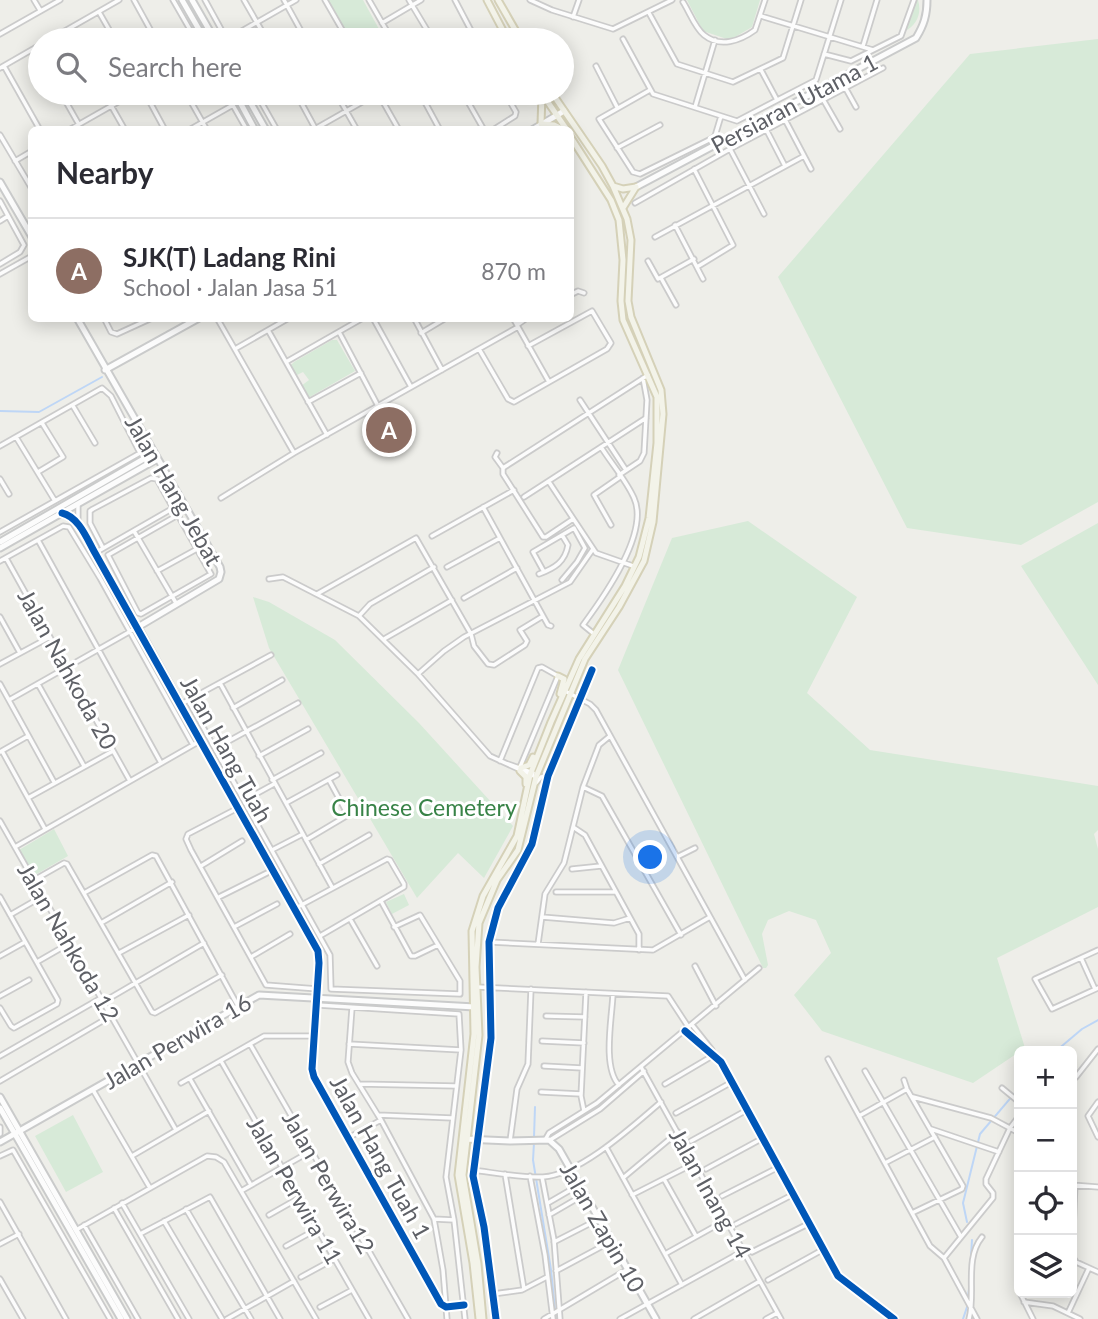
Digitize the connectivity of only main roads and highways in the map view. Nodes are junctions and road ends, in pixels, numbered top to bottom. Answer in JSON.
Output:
{"nodes":[{"id":1,"x":487,"y":0,"type":"edge"},
{"id":2,"x":498,"y":0,"type":"edge"},
{"id":3,"x":510,"y":20,"type":"junction"},
{"id":4,"x":503,"y":28,"type":"edge"},
{"id":5,"x":511,"y":28,"type":"edge"},
{"id":6,"x":514,"y":28,"type":"edge"},
{"id":7,"x":542,"y":105,"type":"edge"},
{"id":8,"x":553,"y":105,"type":"edge"},
{"id":9,"x":557,"y":105,"type":"edge"},
{"id":10,"x":560,"y":113,"type":"junction"},
{"id":11,"x":556,"y":126,"type":"edge"},
{"id":12,"x":565,"y":126,"type":"edge"},
{"id":13,"x":569,"y":126,"type":"edge"},
{"id":14,"x":574,"y":132,"type":"edge"},
{"id":15,"x":574,"y":142,"type":"edge"},
{"id":16,"x":613,"y":186,"type":"junction"},
{"id":17,"x":623,"y":208,"type":"junction"},
{"id":18,"x":637,"y":570,"type":"junction"},
{"id":19,"x":558,"y":676,"type":"road end"},
{"id":20,"x":567,"y":692,"type":"junction"},
{"id":21,"x":554,"y":714,"type":"junction"},
{"id":22,"x":544,"y":739,"type":"junction"},
{"id":23,"x":534,"y":775,"type":"junction"},
{"id":24,"x":529,"y":793,"type":"junction"},
{"id":25,"x":481,"y":1319,"type":"edge"}],
"edges":[{"from":1,"to":4,"type":"main road"},
{"from":2,"to":3,"type":"main road"},
{"from":3,"to":5,"type":"main road"},
{"from":3,"to":6,"type":"main road"},
{"from":7,"to":11,"type":"main road"},
{"from":8,"to":10,"type":"main road"},
{"from":9,"to":10,"type":"main road"},
{"from":10,"to":12,"type":"main road"},
{"from":10,"to":13,"type":"main road"},
{"from":14,"to":16,"type":"main road"},
{"from":15,"to":18,"type":"main road"},
{"from":16,"to":17,"type":"main road"},
{"from":16,"to":17,"type":"main road"},
{"from":17,"to":18,"type":"main road"},
{"from":18,"to":20,"type":"main road"},
{"from":18,"to":20,"type":"main road"},
{"from":19,"to":21,"type":"main road"},
{"from":20,"to":21,"type":"main road"},
{"from":20,"to":23,"type":"main road"},
{"from":21,"to":22,"type":"main road"},
{"from":22,"to":23,"type":"main road"},
{"from":22,"to":24,"type":"main road"},
{"from":23,"to":24,"type":"main road"},
{"from":24,"to":25,"type":"main road"}]}
